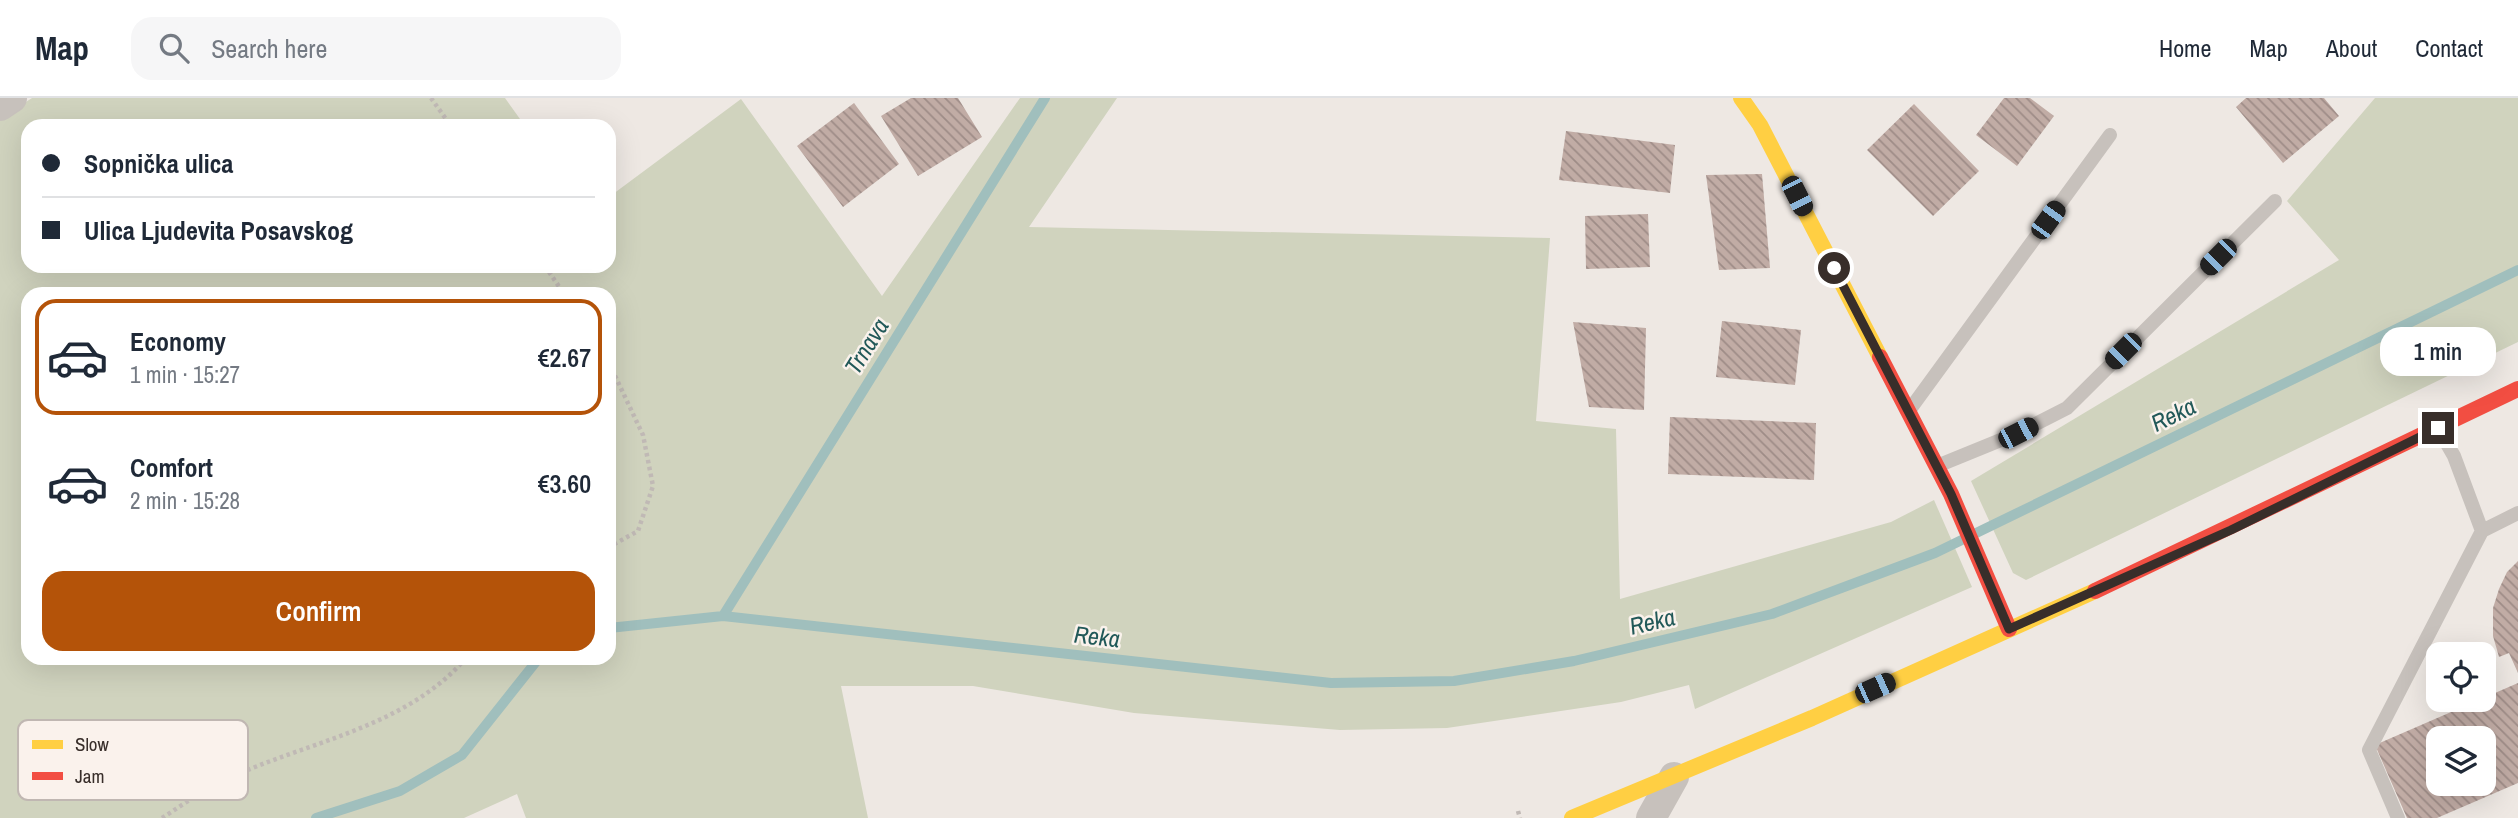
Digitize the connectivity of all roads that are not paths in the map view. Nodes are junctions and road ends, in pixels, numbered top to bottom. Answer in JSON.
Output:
{"nodes":[{"id":1,"x":12,"y":98,"type":"edge"},
{"id":2,"x":1741,"y":98,"type":"edge"},
{"id":3,"x":0,"y":106,"type":"edge"},
{"id":4,"x":2110,"y":135,"type":"dead end"},
{"id":5,"x":2275,"y":201,"type":"dead end"},
{"id":6,"x":2518,"y":389,"type":"edge"},
{"id":7,"x":1908,"y":412,"type":"junction"},
{"id":8,"x":2438,"y":428,"type":"junction"},
{"id":9,"x":1936,"y":467,"type":"junction"},
{"id":10,"x":2518,"y":513,"type":"edge"},
{"id":11,"x":2482,"y":531,"type":"junction"},
{"id":12,"x":2009,"y":629,"type":"junction"},
{"id":13,"x":1674,"y":777,"type":"junction"},
{"id":14,"x":1575,"y":817,"type":"edge"},
{"id":15,"x":1651,"y":818,"type":"edge"},
{"id":16,"x":2398,"y":818,"type":"edge"}],
"edges":[{"from":1,"to":3,"type":"street"},
{"from":2,"to":7,"type":"main road"},
{"from":4,"to":7,"type":"lane"},
{"from":5,"to":9,"type":"lane"},
{"from":6,"to":8,"type":"main road"},
{"from":7,"to":9,"type":"main road"},
{"from":8,"to":11,"type":"lane"},
{"from":8,"to":12,"type":"main road"},
{"from":9,"to":12,"type":"main road"},
{"from":10,"to":11,"type":"lane"},
{"from":11,"to":16,"type":"lane"},
{"from":12,"to":13,"type":"main road"},
{"from":13,"to":14,"type":"main road"},
{"from":13,"to":15,"type":"street"}]}
